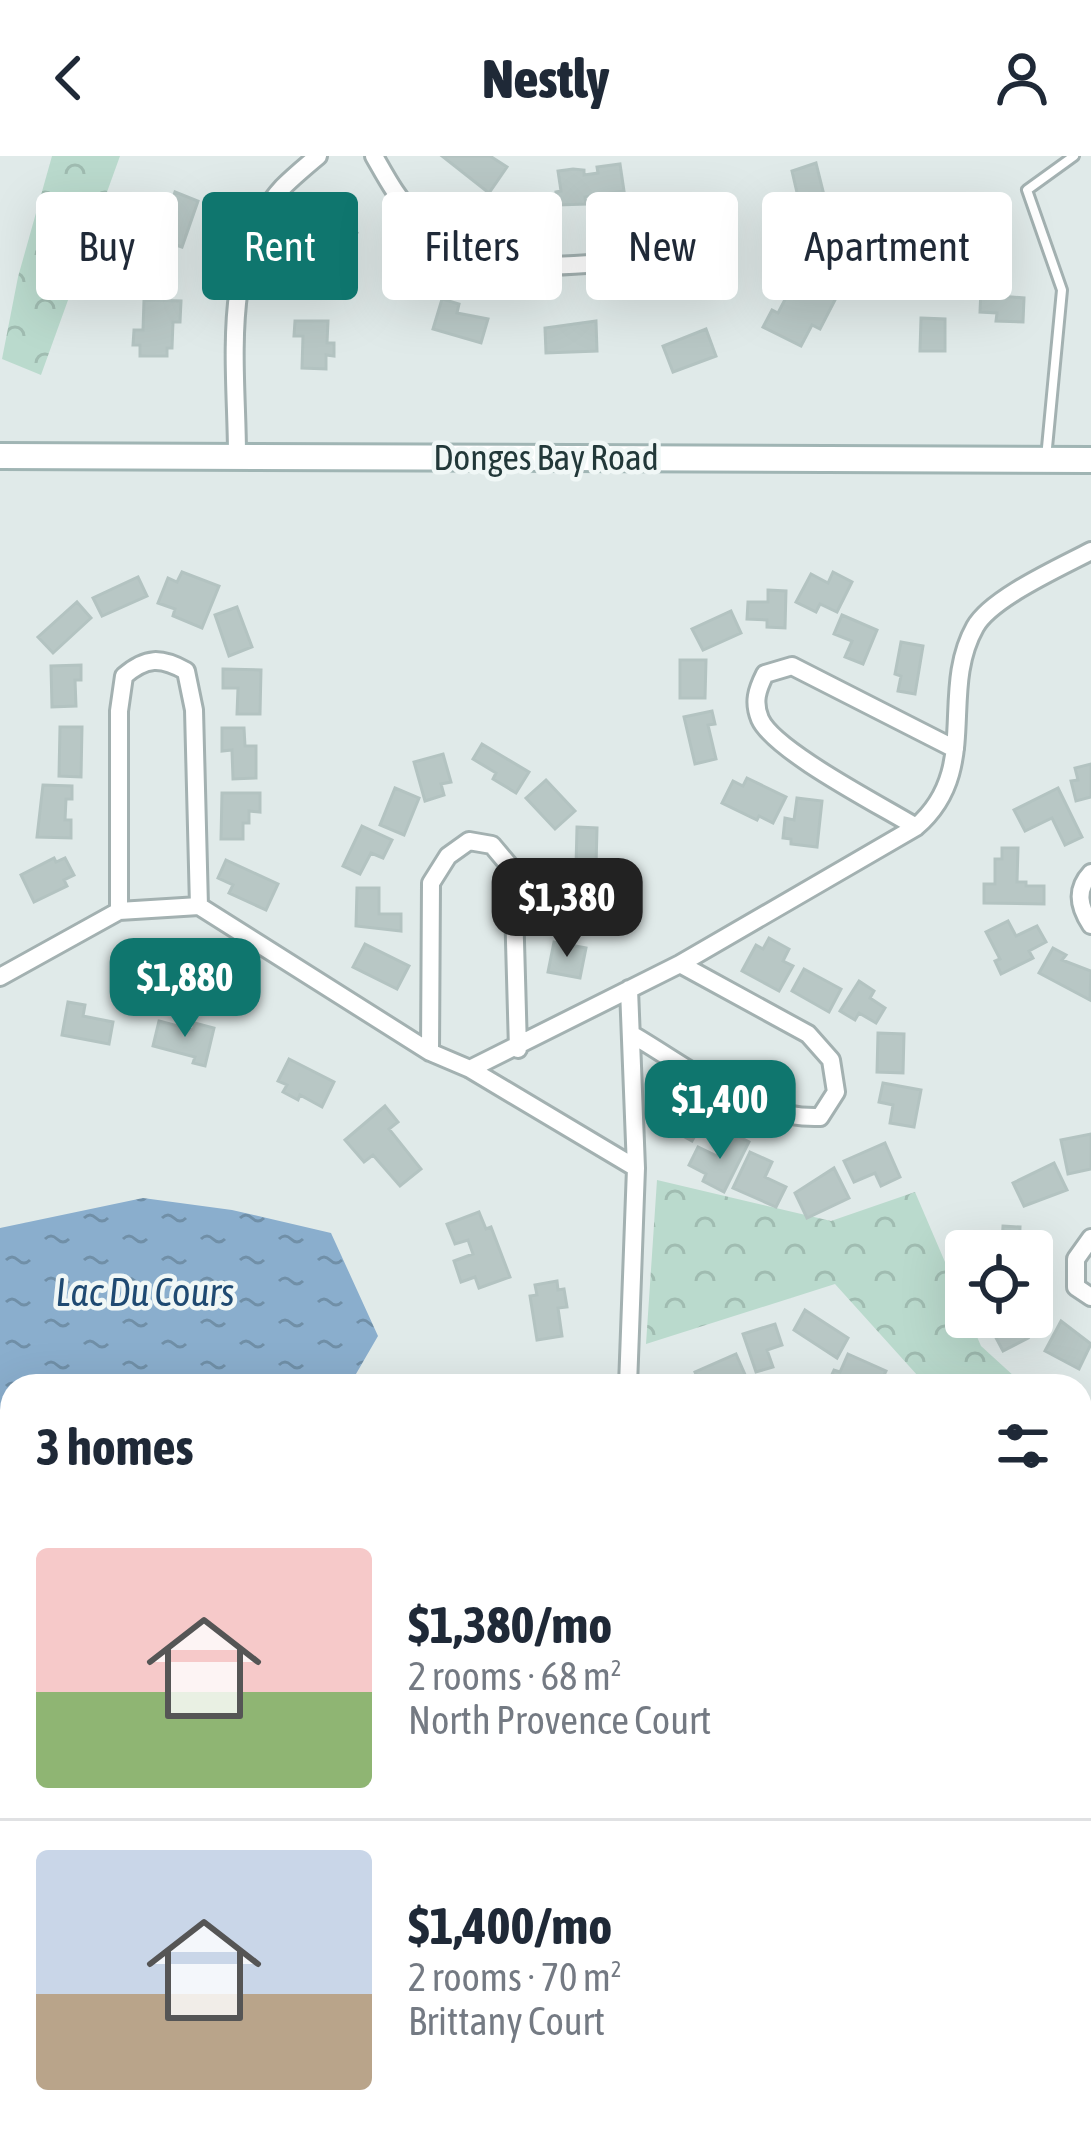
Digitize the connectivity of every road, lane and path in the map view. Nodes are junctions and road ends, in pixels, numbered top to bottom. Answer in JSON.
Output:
{"nodes":[{"id":1,"x":318,"y":156,"type":"edge"},
{"id":2,"x":374,"y":156,"type":"edge"},
{"id":3,"x":1074,"y":156,"type":"edge"},
{"id":4,"x":586,"y":265,"type":"edge"},
{"id":5,"x":237,"y":455,"type":"junction"},
{"id":6,"x":0,"y":456,"type":"edge"},
{"id":7,"x":1046,"y":459,"type":"junction"},
{"id":8,"x":1091,"y":460,"type":"edge"},
{"id":9,"x":1091,"y":551,"type":"edge"},
{"id":10,"x":955,"y":749,"type":"junction"},
{"id":11,"x":916,"y":827,"type":"junction"},
{"id":12,"x":1091,"y":873,"type":"edge"},
{"id":13,"x":199,"y":906,"type":"junction"},
{"id":14,"x":119,"y":911,"type":"junction"},
{"id":15,"x":1091,"y":925,"type":"edge"},
{"id":16,"x":680,"y":964,"type":"junction"},
{"id":17,"x":0,"y":976,"type":"edge"},
{"id":18,"x":629,"y":989,"type":"junction"},
{"id":19,"x":631,"y":1034,"type":"junction"},
{"id":20,"x":518,"y":1048,"type":"junction"},
{"id":21,"x":430,"y":1052,"type":"junction"},
{"id":22,"x":470,"y":1070,"type":"junction"},
{"id":23,"x":636,"y":1168,"type":"junction"},
{"id":24,"x":1091,"y":1238,"type":"edge"},
{"id":25,"x":1091,"y":1297,"type":"edge"},
{"id":26,"x":628,"y":1374,"type":"edge"}],
"edges":[{"from":1,"to":5,"type":"street"},
{"from":2,"to":4,"type":"street"},
{"from":3,"to":7,"type":"lane"},
{"from":5,"to":6,"type":"street","name":"Donges Bay Road"},
{"from":5,"to":7,"type":"street","name":"Donges Bay Road"},
{"from":7,"to":8,"type":"street","name":"Donges Bay Road"},
{"from":9,"to":10,"type":"street"},
{"from":10,"to":11,"type":"street"},
{"from":10,"to":11,"type":"street"},
{"from":11,"to":16,"type":"street"},
{"from":12,"to":15,"type":"street"},
{"from":13,"to":14,"type":"street"},
{"from":13,"to":14,"type":"street"},
{"from":13,"to":21,"type":"street"},
{"from":14,"to":17,"type":"street"},
{"from":16,"to":18,"type":"street"},
{"from":16,"to":19,"type":"street"},
{"from":18,"to":19,"type":"street"},
{"from":18,"to":20,"type":"street"},
{"from":19,"to":23,"type":"street"},
{"from":20,"to":21,"type":"street"},
{"from":20,"to":22,"type":"street"},
{"from":21,"to":22,"type":"street"},
{"from":22,"to":23,"type":"street"},
{"from":23,"to":26,"type":"street"},
{"from":24,"to":25,"type":"street"}]}
